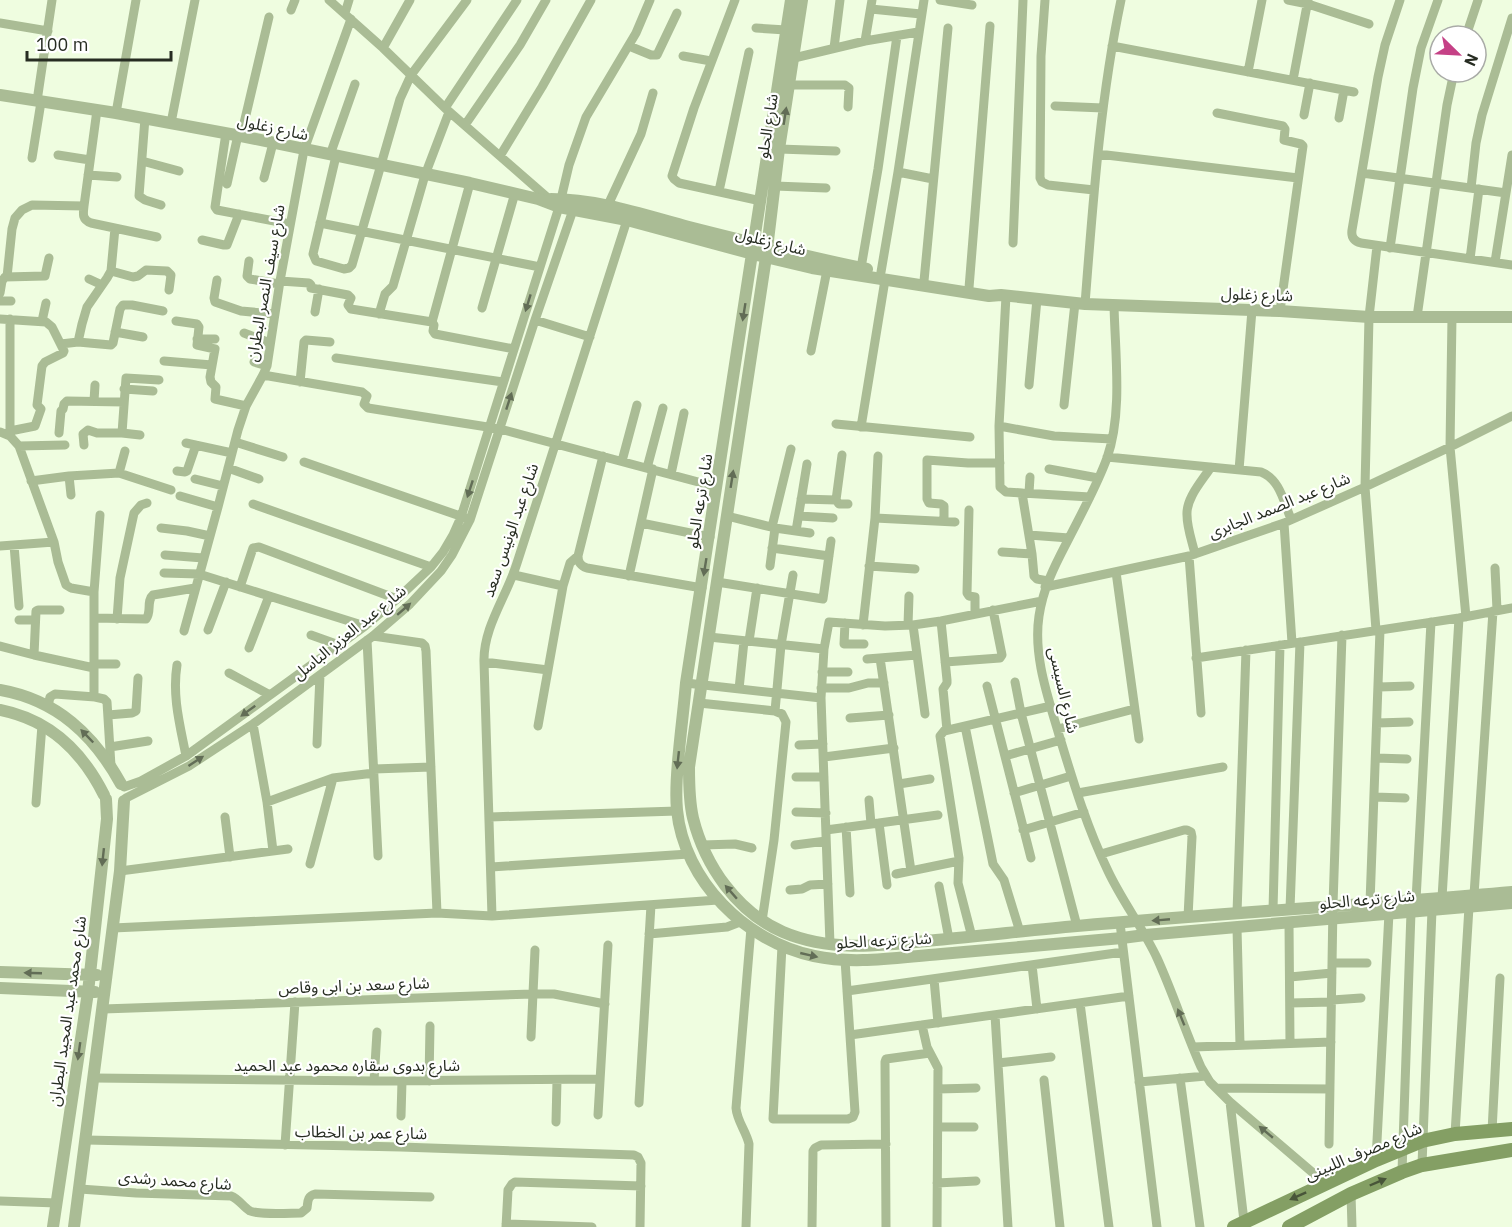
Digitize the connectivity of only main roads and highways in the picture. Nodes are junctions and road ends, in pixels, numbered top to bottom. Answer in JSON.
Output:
{"nodes":[{"id":1,"x":1512,"y":1128,"type":"edge"},
{"id":2,"x":1512,"y":1150,"type":"edge"},
{"id":3,"x":1239,"y":1224,"type":"edge"},
{"id":4,"x":1289,"y":1227,"type":"edge"}],
"edges":[{"from":1,"to":3,"type":"main road","name":"شارع مصرف اللبينى","one_way":true},
{"from":4,"to":2,"type":"main road","name":"شارع مصرف اللبينى","one_way":true}]}
